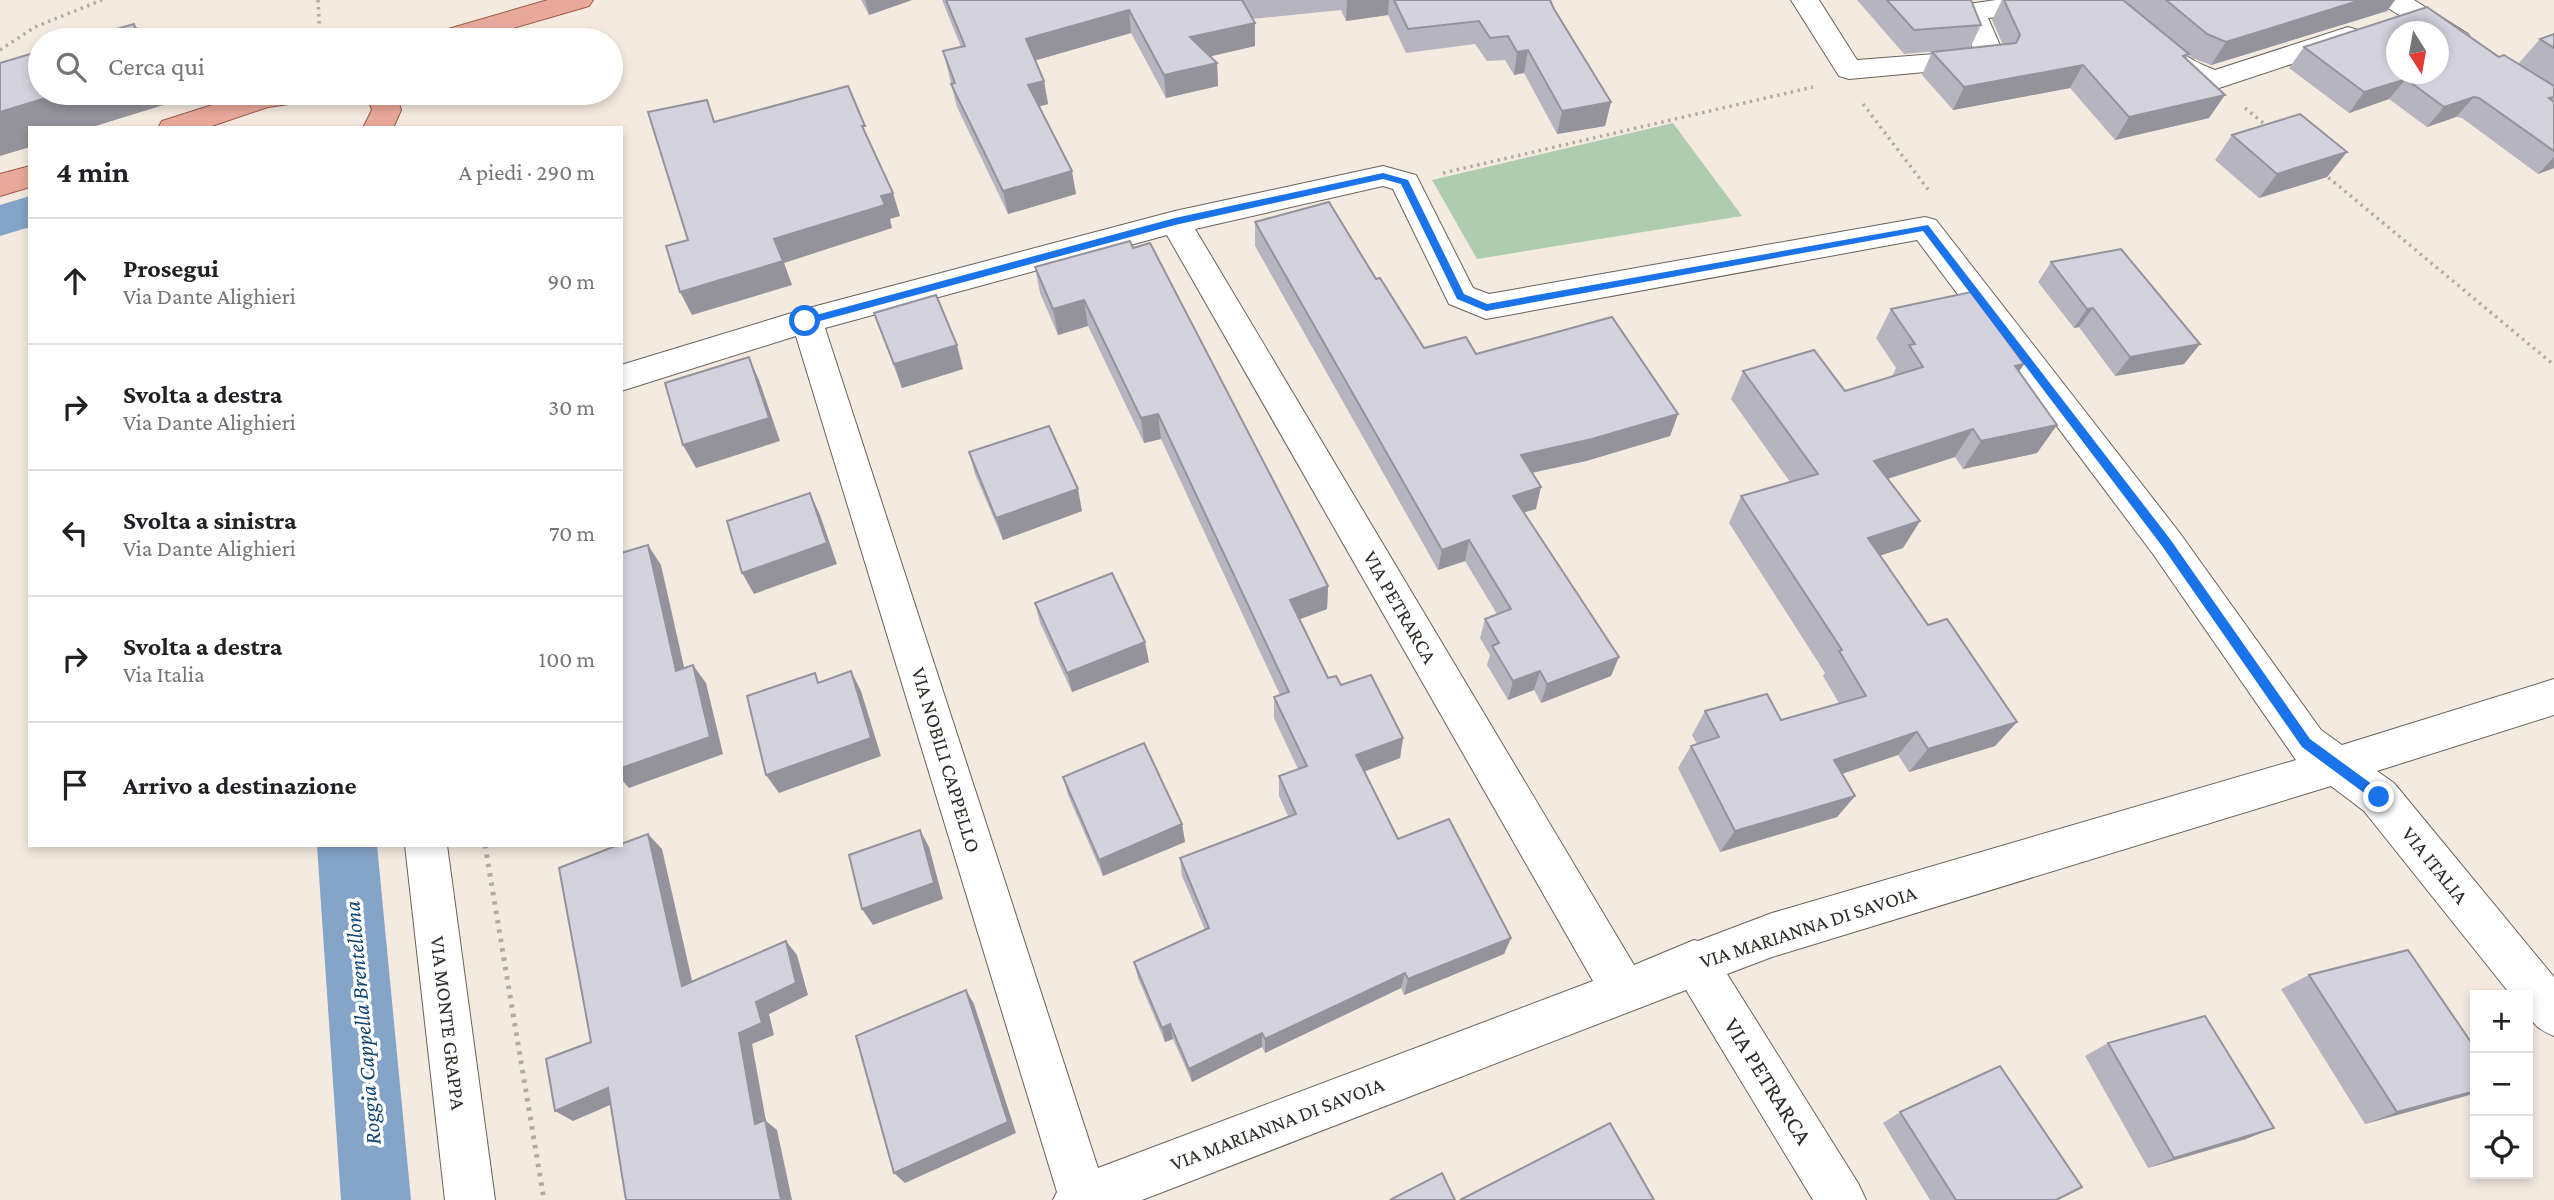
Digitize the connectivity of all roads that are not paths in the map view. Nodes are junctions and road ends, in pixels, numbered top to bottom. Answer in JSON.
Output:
{"nodes":[{"id":1,"x":579,"y":0,"type":"edge"},
{"id":2,"x":1805,"y":0,"type":"edge"},
{"id":3,"x":2079,"y":2,"type":"edge"},
{"id":4,"x":2406,"y":6,"type":"edge"},
{"id":5,"x":523,"y":18,"type":"junction"},
{"id":6,"x":478,"y":28,"type":"edge"},
{"id":7,"x":506,"y":28,"type":"edge"},
{"id":8,"x":2140,"y":32,"type":"edge"},
{"id":9,"x":2479,"y":54,"type":"edge"},
{"id":10,"x":244,"y":105,"type":"edge"},
{"id":11,"x":284,"y":105,"type":"edge"},
{"id":12,"x":179,"y":126,"type":"edge"},
{"id":13,"x":267,"y":126,"type":"edge"},
{"id":14,"x":28,"y":177,"type":"edge"},
{"id":15,"x":0,"y":185,"type":"edge"},
{"id":16,"x":1175,"y":222,"type":"junction"},
{"id":17,"x":805,"y":321,"type":"junction"},
{"id":18,"x":623,"y":377,"type":"edge"},
{"id":19,"x":2554,"y":697,"type":"edge"},
{"id":20,"x":2336,"y":764,"type":"junction"},
{"id":21,"x":426,"y":847,"type":"edge"},
{"id":22,"x":1695,"y":962,"type":"junction"},
{"id":23,"x":1626,"y":993,"type":"junction"},
{"id":24,"x":2554,"y":1013,"type":"edge"},
{"id":25,"x":1082,"y":1199,"type":"edge"},
{"id":26,"x":470,"y":1200,"type":"edge"},
{"id":27,"x":1841,"y":1200,"type":"edge"}],
"edges":[{"from":1,"to":5,"type":"main road"},
{"from":2,"to":3,"type":"street"},
{"from":4,"to":8,"type":"street"},
{"from":4,"to":9,"type":"street"},
{"from":5,"to":6,"type":"main road"},
{"from":5,"to":7,"type":"main road"},
{"from":10,"to":12,"type":"main road"},
{"from":11,"to":13,"type":"main road"},
{"from":14,"to":15,"type":"main road"},
{"from":16,"to":17,"type":"street"},
{"from":16,"to":20,"type":"street","name":"VIA ITALIA"},
{"from":16,"to":23,"type":"street","name":"VIA PETRARCA"},
{"from":17,"to":18,"type":"street"},
{"from":17,"to":25,"type":"street","name":"VIA NOBILI CAPPELLO"},
{"from":19,"to":20,"type":"street","name":"VIA MARIANNA DI SAVOIA"},
{"from":20,"to":22,"type":"street","name":"VIA MARIANNA DI SAVOIA"},
{"from":20,"to":24,"type":"street","name":"VIA ITALIA"},
{"from":21,"to":26,"type":"street","name":"VIA MONTE GRAPPA"},
{"from":22,"to":23,"type":"street","name":"VIA MARIANNA DI SAVOIA"},
{"from":22,"to":27,"type":"street","name":"VIA PETRARCA"},
{"from":23,"to":25,"type":"street","name":"VIA MARIANNA DI SAVOIA"}]}
